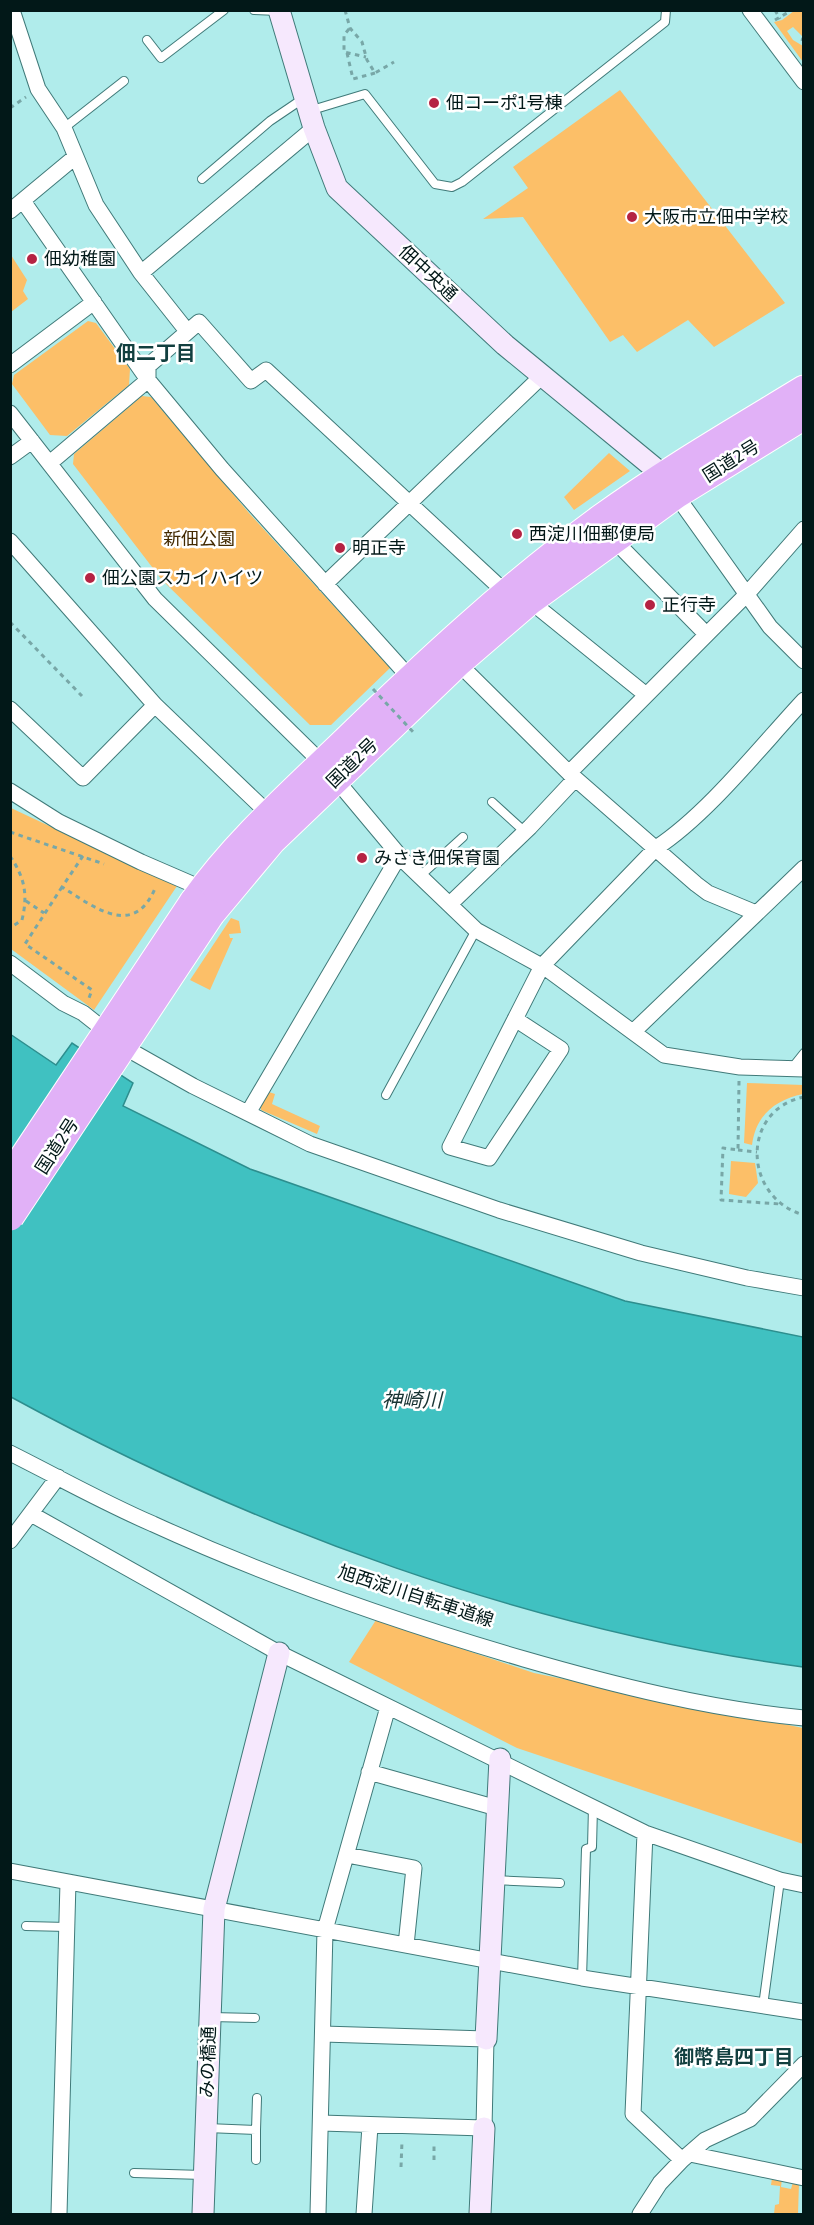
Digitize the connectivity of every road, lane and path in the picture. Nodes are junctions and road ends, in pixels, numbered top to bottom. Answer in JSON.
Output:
{"nodes":[{"id":1,"x":12,"y":10,"type":"edge"},
{"id":2,"x":224,"y":10,"type":"edge"},
{"id":3,"x":254,"y":10,"type":"edge"},
{"id":4,"x":345,"y":10,"type":"edge"},
{"id":5,"x":666,"y":10,"type":"edge"},
{"id":6,"x":750,"y":10,"type":"edge"},
{"id":7,"x":775,"y":10,"type":"edge"},
{"id":8,"x":792,"y":10,"type":"edge"},
{"id":9,"x":279,"y":11,"type":"edge"},
{"id":10,"x":780,"y":19,"type":"junction"},
{"id":11,"x":771,"y":21,"type":"dead end"},
{"id":12,"x":350,"y":28,"type":"junction"},
{"id":13,"x":147,"y":40,"type":"dead end"},
{"id":14,"x":347,"y":53,"type":"junction"},
{"id":15,"x":366,"y":57,"type":"junction"},
{"id":16,"x":394,"y":62,"type":"dead end"},
{"id":17,"x":375,"y":73,"type":"junction"},
{"id":18,"x":124,"y":81,"type":"dead end"},
{"id":19,"x":804,"y":82,"type":"edge"},
{"id":20,"x":309,"y":112,"type":"junction"},
{"id":21,"x":64,"y":128,"type":"junction"},
{"id":22,"x":75,"y":157,"type":"junction"},
{"id":23,"x":202,"y":179,"type":"dead end"},
{"id":24,"x":17,"y":206,"type":"edge"},
{"id":25,"x":141,"y":273,"type":"junction"},
{"id":26,"x":93,"y":302,"type":"junction"},
{"id":27,"x":187,"y":332,"type":"junction"},
{"id":28,"x":10,"y":365,"type":"edge"},
{"id":29,"x":542,"y":376,"type":"junction"},
{"id":30,"x":148,"y":380,"type":"junction"},
{"id":31,"x":804,"y":389,"type":"edge"},
{"id":32,"x":10,"y":413,"type":"edge"},
{"id":33,"x":804,"y":416,"type":"edge"},
{"id":34,"x":32,"y":441,"type":"junction"},
{"id":35,"x":10,"y":457,"type":"edge"},
{"id":36,"x":51,"y":462,"type":"junction"},
{"id":37,"x":670,"y":485,"type":"junction"},
{"id":38,"x":409,"y":502,"type":"junction"},
{"id":39,"x":804,"y":528,"type":"edge"},
{"id":40,"x":613,"y":538,"type":"junction"},
{"id":41,"x":10,"y":541,"type":"edge"},
{"id":42,"x":325,"y":584,"type":"junction"},
{"id":43,"x":746,"y":595,"type":"junction"},
{"id":44,"x":518,"y":597,"type":"junction"},
{"id":45,"x":10,"y":622,"type":"edge"},
{"id":46,"x":706,"y":634,"type":"junction"},
{"id":47,"x":804,"y":661,"type":"edge"},
{"id":48,"x":458,"y":663,"type":"junction"},
{"id":49,"x":410,"y":678,"type":"junction"},
{"id":50,"x":373,"y":689,"type":"dead end"},
{"id":51,"x":645,"y":694,"type":"junction"},
{"id":52,"x":82,"y":696,"type":"dead end"},
{"id":53,"x":804,"y":700,"type":"edge"},
{"id":54,"x":155,"y":705,"type":"junction"},
{"id":55,"x":10,"y":709,"type":"edge"},
{"id":56,"x":415,"y":734,"type":"dead end"},
{"id":57,"x":328,"y":772,"type":"junction"},
{"id":58,"x":572,"y":776,"type":"junction"},
{"id":59,"x":10,"y":791,"type":"edge"},
{"id":60,"x":492,"y":802,"type":"dead end"},
{"id":61,"x":269,"y":814,"type":"junction"},
{"id":62,"x":10,"y":832,"type":"edge"},
{"id":63,"x":525,"y":832,"type":"junction"},
{"id":64,"x":463,"y":837,"type":"dead end"},
{"id":65,"x":656,"y":848,"type":"junction"},
{"id":66,"x":10,"y":856,"type":"edge"},
{"id":67,"x":83,"y":856,"type":"junction"},
{"id":68,"x":399,"y":856,"type":"junction"},
{"id":69,"x":115,"y":867,"type":"dead end"},
{"id":70,"x":162,"y":870,"type":"junction"},
{"id":71,"x":801,"y":875,"type":"edge"},
{"id":72,"x":420,"y":876,"type":"junction"},
{"id":73,"x":62,"y":887,"type":"junction"},
{"id":74,"x":26,"y":900,"type":"junction"},
{"id":75,"x":207,"y":901,"type":"junction"},
{"id":76,"x":451,"y":903,"type":"junction"},
{"id":77,"x":44,"y":913,"type":"junction"},
{"id":78,"x":756,"y":913,"type":"junction"},
{"id":79,"x":10,"y":928,"type":"edge"},
{"id":80,"x":476,"y":930,"type":"junction"},
{"id":81,"x":10,"y":963,"type":"edge"},
{"id":82,"x":542,"y":966,"type":"junction"},
{"id":83,"x":83,"y":1013,"type":"junction"},
{"id":84,"x":515,"y":1019,"type":"junction"},
{"id":85,"x":633,"y":1032,"type":"junction"},
{"id":86,"x":804,"y":1053,"type":"edge"},
{"id":87,"x":740,"y":1067,"type":"junction"},
{"id":88,"x":797,"y":1069,"type":"edge"},
{"id":89,"x":386,"y":1095,"type":"dead end"},
{"id":90,"x":804,"y":1097,"type":"edge"},
{"id":91,"x":248,"y":1113,"type":"junction"},
{"id":92,"x":738,"y":1150,"type":"junction"},
{"id":93,"x":757,"y":1152,"type":"junction"},
{"id":94,"x":10,"y":1177,"type":"edge"},
{"id":95,"x":780,"y":1204,"type":"junction"},
{"id":96,"x":804,"y":1215,"type":"edge"},
{"id":97,"x":10,"y":1217,"type":"edge"},
{"id":98,"x":804,"y":1288,"type":"edge"},
{"id":99,"x":10,"y":1453,"type":"edge"},
{"id":100,"x":58,"y":1478,"type":"junction"},
{"id":101,"x":31,"y":1514,"type":"junction"},
{"id":102,"x":10,"y":1541,"type":"edge"},
{"id":103,"x":279,"y":1653,"type":"junction"},
{"id":104,"x":388,"y":1707,"type":"junction"},
{"id":105,"x":804,"y":1718,"type":"edge"},
{"id":106,"x":500,"y":1759,"type":"junction"},
{"id":107,"x":369,"y":1772,"type":"junction"},
{"id":108,"x":593,"y":1807,"type":"junction"},
{"id":109,"x":497,"y":1808,"type":"junction"},
{"id":110,"x":645,"y":1833,"type":"junction"},
{"id":111,"x":347,"y":1854,"type":"junction"},
{"id":112,"x":10,"y":1871,"type":"edge"},
{"id":113,"x":493,"y":1880,"type":"junction"},
{"id":114,"x":780,"y":1880,"type":"junction"},
{"id":115,"x":68,"y":1882,"type":"junction"},
{"id":116,"x":560,"y":1882,"type":"dead end"},
{"id":117,"x":804,"y":1885,"type":"edge"},
{"id":118,"x":214,"y":1909,"type":"junction"},
{"id":119,"x":26,"y":1926,"type":"dead end"},
{"id":120,"x":67,"y":1927,"type":"junction"},
{"id":121,"x":325,"y":1930,"type":"junction"},
{"id":122,"x":406,"y":1945,"type":"junction"},
{"id":123,"x":488,"y":1960,"type":"junction"},
{"id":124,"x":582,"y":1978,"type":"junction"},
{"id":125,"x":637,"y":1986,"type":"junction"},
{"id":126,"x":763,"y":2006,"type":"junction"},
{"id":127,"x":804,"y":2012,"type":"edge"},
{"id":128,"x":210,"y":2017,"type":"junction"},
{"id":129,"x":255,"y":2018,"type":"dead end"},
{"id":130,"x":323,"y":2034,"type":"junction"},
{"id":131,"x":486,"y":2039,"type":"junction"},
{"id":132,"x":804,"y":2064,"type":"edge"},
{"id":133,"x":257,"y":2098,"type":"dead end"},
{"id":134,"x":321,"y":2123,"type":"junction"},
{"id":135,"x":370,"y":2126,"type":"junction"},
{"id":136,"x":403,"y":2127,"type":"junction"},
{"id":137,"x":206,"y":2128,"type":"junction"},
{"id":138,"x":483,"y":2128,"type":"junction"},
{"id":139,"x":256,"y":2130,"type":"junction"},
{"id":140,"x":686,"y":2157,"type":"junction"},
{"id":141,"x":256,"y":2160,"type":"dead end"},
{"id":142,"x":401,"y":2167,"type":"dead end"},
{"id":143,"x":134,"y":2173,"type":"dead end"},
{"id":144,"x":204,"y":2175,"type":"junction"},
{"id":145,"x":804,"y":2178,"type":"edge"},
{"id":146,"x":58,"y":2214,"type":"edge"},
{"id":147,"x":203,"y":2214,"type":"edge"},
{"id":148,"x":318,"y":2214,"type":"edge"},
{"id":149,"x":364,"y":2214,"type":"edge"},
{"id":150,"x":480,"y":2214,"type":"edge"},
{"id":151,"x":641,"y":2214,"type":"edge"}],
"edges":[{"from":1,"to":21,"type":"street"},
{"from":2,"to":13,"type":"lane"},
{"from":3,"to":9,"type":"lane"},
{"from":4,"to":12,"type":"path"},
{"from":5,"to":20,"type":"lane"},
{"from":6,"to":19,"type":"street"},
{"from":7,"to":10,"type":"path"},
{"from":8,"to":10,"type":"path"},
{"from":9,"to":20,"type":"street","name":"佃中央通"},
{"from":10,"to":11,"type":"path"},
{"from":12,"to":14,"type":"path"},
{"from":12,"to":15,"type":"path"},
{"from":14,"to":15,"type":"path"},
{"from":14,"to":17,"type":"path"},
{"from":15,"to":17,"type":"path"},
{"from":16,"to":17,"type":"path"},
{"from":18,"to":21,"type":"lane"},
{"from":20,"to":23,"type":"lane"},
{"from":20,"to":25,"type":"street"},
{"from":20,"to":29,"type":"street","name":"佃中央通"},
{"from":21,"to":22,"type":"street"},
{"from":22,"to":24,"type":"street"},
{"from":22,"to":25,"type":"street"},
{"from":24,"to":26,"type":"street"},
{"from":25,"to":27,"type":"street"},
{"from":26,"to":28,"type":"street"},
{"from":26,"to":30,"type":"street"},
{"from":27,"to":30,"type":"street"},
{"from":27,"to":38,"type":"street"},
{"from":29,"to":37,"type":"street","name":"佃中央通"},
{"from":29,"to":38,"type":"street"},
{"from":30,"to":36,"type":"street"},
{"from":30,"to":42,"type":"street"},
{"from":31,"to":37,"type":"highway","name":"国道2号"},
{"from":32,"to":34,"type":"street"},
{"from":33,"to":37,"type":"highway","name":"国道2号"},
{"from":34,"to":35,"type":"street"},
{"from":34,"to":36,"type":"street"},
{"from":36,"to":57,"type":"street"},
{"from":37,"to":40,"type":"highway","name":"国道2号"},
{"from":37,"to":43,"type":"street"},
{"from":37,"to":44,"type":"highway","name":"国道2号"},
{"from":38,"to":42,"type":"street"},
{"from":38,"to":44,"type":"street"},
{"from":39,"to":43,"type":"street"},
{"from":40,"to":44,"type":"highway","name":"国道2号"},
{"from":40,"to":46,"type":"street"},
{"from":41,"to":54,"type":"street"},
{"from":42,"to":49,"type":"street"},
{"from":43,"to":46,"type":"street"},
{"from":43,"to":47,"type":"street"},
{"from":44,"to":48,"type":"highway","name":"国道2号"},
{"from":44,"to":49,"type":"highway","name":"国道2号"},
{"from":44,"to":51,"type":"street"},
{"from":45,"to":52,"type":"path"},
{"from":46,"to":51,"type":"street"},
{"from":48,"to":57,"type":"highway","name":"国道2号"},
{"from":48,"to":58,"type":"street"},
{"from":49,"to":57,"type":"highway","name":"国道2号"},
{"from":50,"to":56,"type":"path","bridge":true},
{"from":51,"to":58,"type":"street"},
{"from":53,"to":65,"type":"street"},
{"from":54,"to":55,"type":"street"},
{"from":54,"to":61,"type":"street"},
{"from":57,"to":61,"type":"highway","name":"国道2号"},
{"from":57,"to":68,"type":"street"},
{"from":57,"to":75,"type":"highway","name":"国道2号"},
{"from":58,"to":63,"type":"street"},
{"from":58,"to":65,"type":"street"},
{"from":59,"to":70,"type":"street"},
{"from":60,"to":63,"type":"lane"},
{"from":61,"to":75,"type":"highway","name":"国道2号"},
{"from":62,"to":67,"type":"path"},
{"from":63,"to":76,"type":"street"},
{"from":64,"to":72,"type":"lane"},
{"from":65,"to":78,"type":"street"},
{"from":65,"to":82,"type":"street"},
{"from":66,"to":74,"type":"path"},
{"from":67,"to":69,"type":"path"},
{"from":67,"to":73,"type":"path"},
{"from":68,"to":72,"type":"street"},
{"from":68,"to":91,"type":"street"},
{"from":70,"to":73,"type":"path"},
{"from":70,"to":75,"type":"street"},
{"from":71,"to":78,"type":"street"},
{"from":72,"to":76,"type":"street"},
{"from":73,"to":77,"type":"path"},
{"from":74,"to":77,"type":"path"},
{"from":74,"to":79,"type":"path"},
{"from":75,"to":94,"type":"highway","name":"国道2号","bridge":true},
{"from":75,"to":97,"type":"highway","name":"国道2号","bridge":true},
{"from":76,"to":80,"type":"street"},
{"from":77,"to":83,"type":"path"},
{"from":78,"to":85,"type":"street"},
{"from":80,"to":82,"type":"street"},
{"from":80,"to":89,"type":"lane"},
{"from":81,"to":83,"type":"street"},
{"from":82,"to":84,"type":"street"},
{"from":82,"to":85,"type":"street"},
{"from":83,"to":91,"type":"street"},
{"from":84,"to":84,"type":"street"},
{"from":85,"to":87,"type":"street"},
{"from":86,"to":88,"type":"lane"},
{"from":87,"to":88,"type":"street"},
{"from":87,"to":92,"type":"path"},
{"from":90,"to":93,"type":"path"},
{"from":91,"to":98,"type":"street"},
{"from":92,"to":93,"type":"path"},
{"from":92,"to":95,"type":"path"},
{"from":93,"to":95,"type":"path"},
{"from":95,"to":96,"type":"path"},
{"from":99,"to":100,"type":"street"},
{"from":100,"to":101,"type":"street"},
{"from":100,"to":105,"type":"street"},
{"from":101,"to":102,"type":"street"},
{"from":101,"to":103,"type":"street"},
{"from":103,"to":104,"type":"street"},
{"from":103,"to":118,"type":"street","name":"みの橋通"},
{"from":104,"to":106,"type":"street"},
{"from":104,"to":107,"type":"street"},
{"from":106,"to":108,"type":"street"},
{"from":106,"to":109,"type":"street"},
{"from":107,"to":109,"type":"street"},
{"from":107,"to":111,"type":"street"},
{"from":108,"to":110,"type":"street"},
{"from":108,"to":124,"type":"lane"},
{"from":109,"to":113,"type":"street"},
{"from":110,"to":114,"type":"street"},
{"from":110,"to":125,"type":"street"},
{"from":111,"to":121,"type":"street"},
{"from":111,"to":122,"type":"street"},
{"from":112,"to":115,"type":"street"},
{"from":113,"to":116,"type":"lane"},
{"from":113,"to":123,"type":"street"},
{"from":114,"to":117,"type":"street"},
{"from":114,"to":126,"type":"lane"},
{"from":115,"to":118,"type":"street"},
{"from":115,"to":120,"type":"street"},
{"from":118,"to":121,"type":"street"},
{"from":118,"to":128,"type":"street","name":"みの橋通"},
{"from":119,"to":120,"type":"lane"},
{"from":120,"to":146,"type":"street"},
{"from":121,"to":122,"type":"street"},
{"from":121,"to":130,"type":"street"},
{"from":122,"to":123,"type":"street"},
{"from":123,"to":124,"type":"street"},
{"from":123,"to":131,"type":"street"},
{"from":124,"to":125,"type":"street"},
{"from":125,"to":126,"type":"street"},
{"from":125,"to":140,"type":"street"},
{"from":126,"to":127,"type":"street"},
{"from":128,"to":129,"type":"lane"},
{"from":128,"to":137,"type":"street","name":"みの橋通"},
{"from":130,"to":131,"type":"street"},
{"from":130,"to":134,"type":"street"},
{"from":131,"to":138,"type":"street"},
{"from":132,"to":140,"type":"street"},
{"from":133,"to":139,"type":"lane"},
{"from":134,"to":135,"type":"street"},
{"from":134,"to":148,"type":"street"},
{"from":135,"to":136,"type":"street"},
{"from":135,"to":149,"type":"street"},
{"from":136,"to":138,"type":"street"},
{"from":136,"to":142,"type":"path"},
{"from":137,"to":139,"type":"lane"},
{"from":137,"to":144,"type":"street","name":"みの橋通"},
{"from":138,"to":150,"type":"street"},
{"from":139,"to":141,"type":"lane"},
{"from":140,"to":145,"type":"street"},
{"from":140,"to":151,"type":"street"},
{"from":143,"to":144,"type":"lane"},
{"from":144,"to":147,"type":"street","name":"みの橋通"}]}
